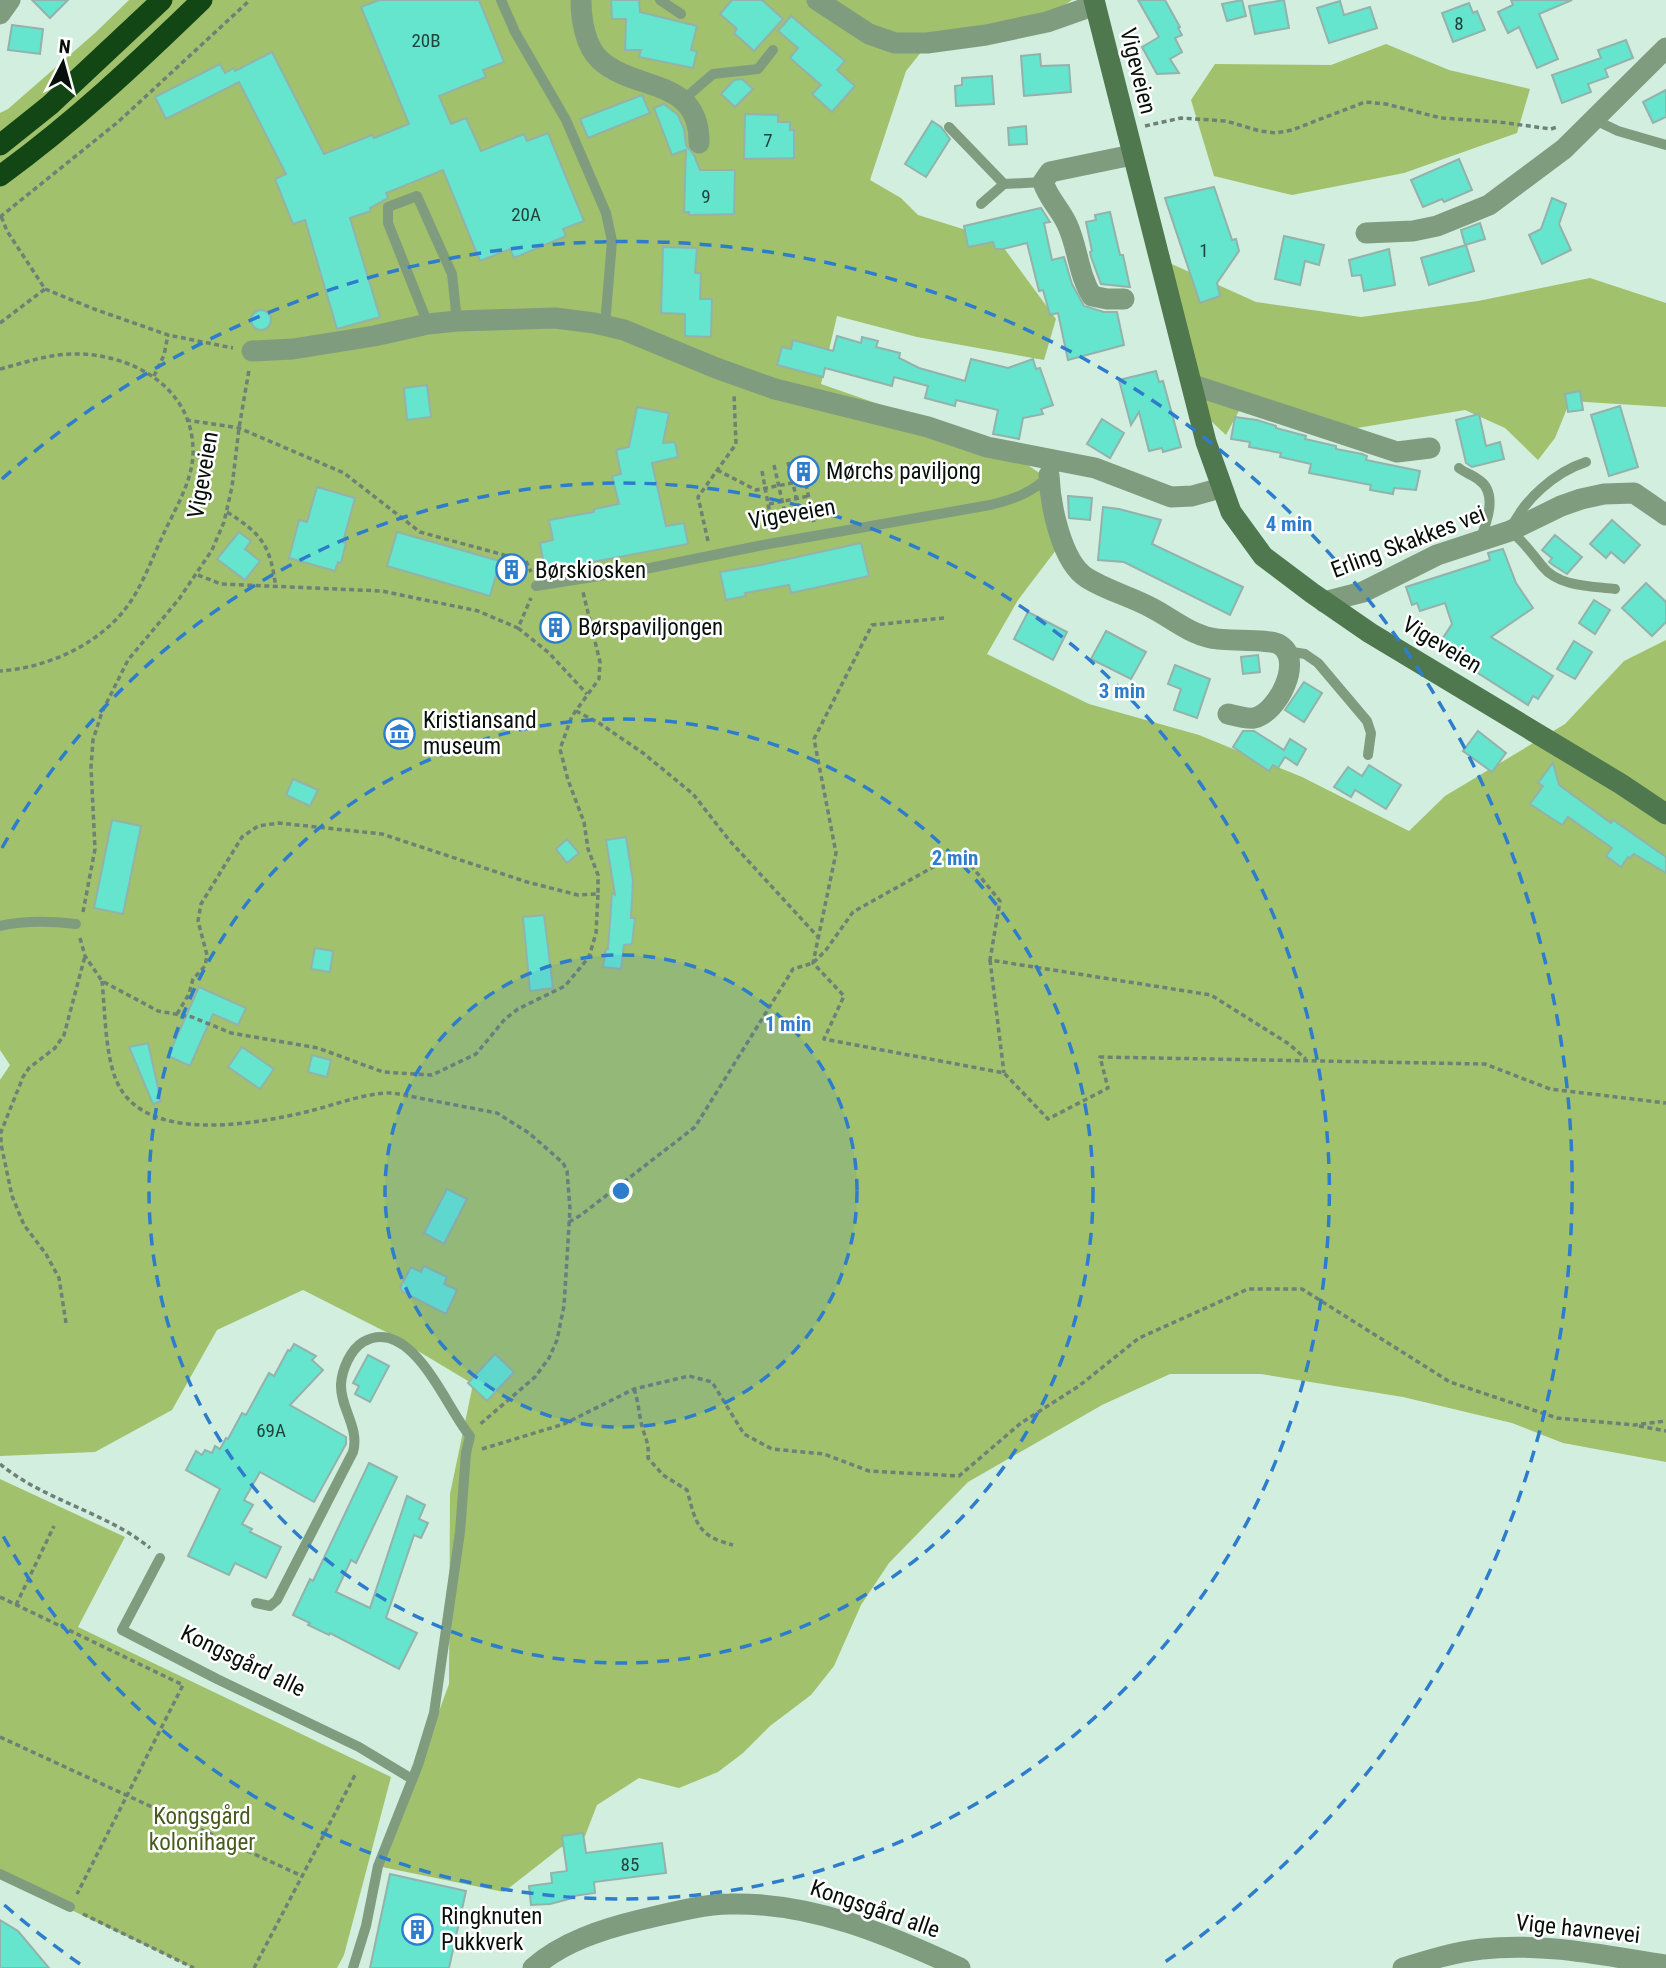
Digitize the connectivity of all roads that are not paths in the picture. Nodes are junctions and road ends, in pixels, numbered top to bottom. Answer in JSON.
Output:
{"nodes":[{"id":1,"x":10,"y":0,"type":"edge"},
{"id":2,"x":162,"y":0,"type":"edge"},
{"id":3,"x":202,"y":0,"type":"edge"},
{"id":4,"x":501,"y":0,"type":"edge"},
{"id":5,"x":581,"y":0,"type":"edge"},
{"id":6,"x":660,"y":0,"type":"edge"},
{"id":7,"x":817,"y":0,"type":"edge"},
{"id":8,"x":1094,"y":3,"type":"edge"},
{"id":9,"x":0,"y":14,"type":"edge"},
{"id":10,"x":681,"y":14,"type":"dead end"},
{"id":11,"x":1666,"y":48,"type":"edge"},
{"id":12,"x":773,"y":50,"type":"dead end"},
{"id":13,"x":683,"y":100,"type":"junction"},
{"id":14,"x":1593,"y":119,"type":"junction"},
{"id":15,"x":948,"y":127,"type":"dead end"},
{"id":16,"x":699,"y":143,"type":"dead end"},
{"id":17,"x":0,"y":145,"type":"edge"},
{"id":18,"x":1666,"y":145,"type":"edge"},
{"id":19,"x":1132,"y":155,"type":"junction"},
{"id":20,"x":0,"y":176,"type":"edge"},
{"id":21,"x":1043,"y":182,"type":"junction"},
{"id":22,"x":1004,"y":184,"type":"junction"},
{"id":23,"x":981,"y":204,"type":"dead end"},
{"id":24,"x":1366,"y":233,"type":"dead end"},
{"id":25,"x":1124,"y":299,"type":"dead end"},
{"id":26,"x":457,"y":321,"type":"junction"},
{"id":27,"x":428,"y":324,"type":"junction"},
{"id":28,"x":604,"y":325,"type":"junction"},
{"id":29,"x":252,"y":351,"type":"road end"},
{"id":30,"x":1193,"y":385,"type":"junction"},
{"id":31,"x":1430,"y":448,"type":"dead end"},
{"id":32,"x":1586,"y":462,"type":"dead end"},
{"id":33,"x":1057,"y":468,"type":"junction"},
{"id":34,"x":1459,"y":468,"type":"dead end"},
{"id":35,"x":1221,"y":488,"type":"junction"},
{"id":36,"x":1666,"y":515,"type":"edge"},
{"id":37,"x":1510,"y":531,"type":"junction"},
{"id":38,"x":1479,"y":542,"type":"junction"},
{"id":39,"x":536,"y":586,"type":"road end"},
{"id":40,"x":1615,"y":589,"type":"dead end"},
{"id":41,"x":1324,"y":602,"type":"junction"},
{"id":42,"x":1286,"y":651,"type":"junction"},
{"id":43,"x":1228,"y":714,"type":"dead end"},
{"id":44,"x":1368,"y":755,"type":"dead end"},
{"id":45,"x":1666,"y":814,"type":"edge"},
{"id":46,"x":76,"y":925,"type":"road end"},
{"id":47,"x":0,"y":926,"type":"edge"},
{"id":48,"x":160,"y":1558,"type":"road end"},
{"id":49,"x":256,"y":1603,"type":"dead end"},
{"id":50,"x":412,"y":1779,"type":"junction"},
{"id":51,"x":0,"y":1874,"type":"edge"},
{"id":52,"x":70,"y":1907,"type":"road end"},
{"id":53,"x":1666,"y":1965,"type":"edge"},
{"id":54,"x":353,"y":1968,"type":"edge"},
{"id":55,"x":533,"y":1968,"type":"edge"},
{"id":56,"x":960,"y":1968,"type":"edge"},
{"id":57,"x":1403,"y":1968,"type":"edge"}],
"edges":[{"from":1,"to":9,"type":"street"},
{"from":2,"to":17,"type":"highway"},
{"from":3,"to":20,"type":"highway"},
{"from":4,"to":28,"type":"lane"},
{"from":5,"to":13,"type":"street"},
{"from":6,"to":10,"type":"lane"},
{"from":7,"to":8,"type":"street"},
{"from":8,"to":19,"type":"street","name":"Vigeveien"},
{"from":11,"to":14,"type":"street"},
{"from":12,"to":13,"type":"lane"},
{"from":13,"to":16,"type":"street"},
{"from":14,"to":18,"type":"lane"},
{"from":14,"to":24,"type":"street"},
{"from":15,"to":22,"type":"lane"},
{"from":19,"to":21,"type":"street"},
{"from":19,"to":30,"type":"street","name":"Vigeveien"},
{"from":21,"to":22,"type":"lane"},
{"from":21,"to":25,"type":"street"},
{"from":22,"to":23,"type":"lane"},
{"from":26,"to":27,"type":"street"},
{"from":26,"to":27,"type":"lane"},
{"from":26,"to":28,"type":"street"},
{"from":27,"to":29,"type":"street"},
{"from":28,"to":33,"type":"street"},
{"from":30,"to":31,"type":"street"},
{"from":30,"to":35,"type":"street","name":"Vigeveien"},
{"from":32,"to":37,"type":"lane","name":"Erling Skakkes vei"},
{"from":33,"to":35,"type":"street"},
{"from":33,"to":39,"type":"lane","name":"Vigeveien"},
{"from":33,"to":42,"type":"street"},
{"from":34,"to":38,"type":"lane"},
{"from":35,"to":41,"type":"street","name":"Vigeveien"},
{"from":36,"to":37,"type":"street","name":"Erling Skakkes vei"},
{"from":37,"to":38,"type":"street","name":"Erling Skakkes vei"},
{"from":37,"to":40,"type":"lane","name":"Erling Skakkes vei"},
{"from":38,"to":41,"type":"street","name":"Erling Skakkes vei"},
{"from":41,"to":45,"type":"street","name":"Vigeveien"},
{"from":42,"to":43,"type":"street"},
{"from":42,"to":44,"type":"lane"},
{"from":46,"to":47,"type":"lane"},
{"from":48,"to":50,"type":"lane","name":"Kongsgård alle"},
{"from":49,"to":50,"type":"lane"},
{"from":50,"to":54,"type":"lane"},
{"from":51,"to":52,"type":"lane"},
{"from":53,"to":57,"type":"street","name":"Vige havnevei"},
{"from":55,"to":56,"type":"street","name":"Kongsgård alle"}]}
